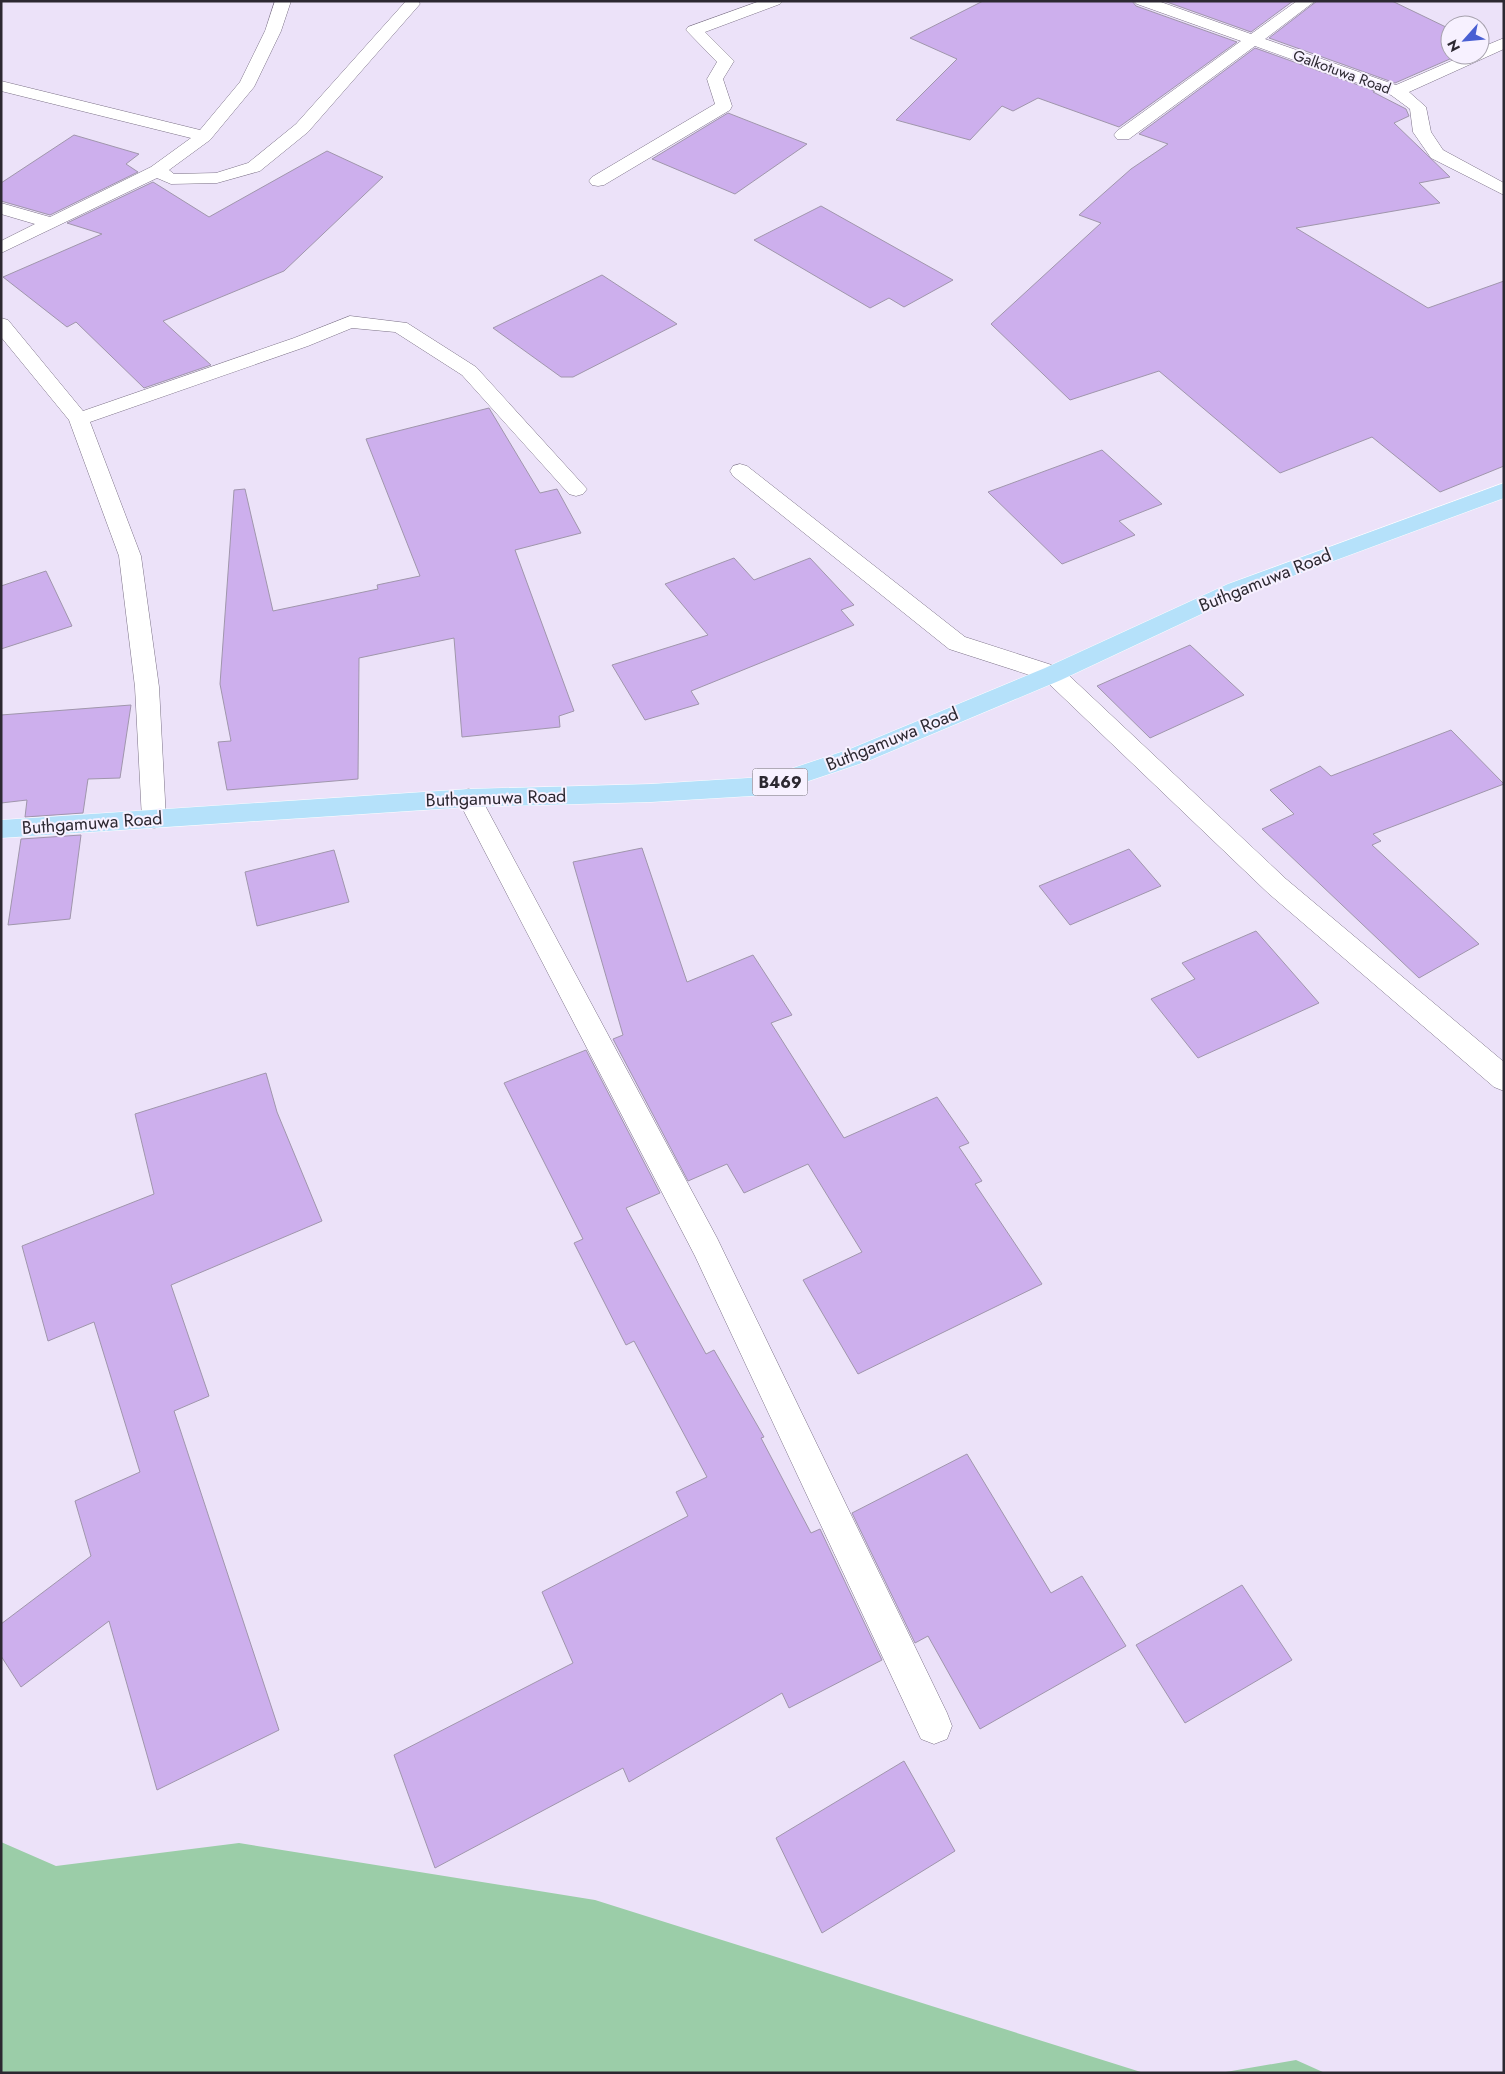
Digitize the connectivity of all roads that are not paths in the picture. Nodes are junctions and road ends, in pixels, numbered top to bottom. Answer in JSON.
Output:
{"nodes":[{"id":1,"x":282,"y":1,"type":"edge"},
{"id":2,"x":775,"y":1,"type":"edge"},
{"id":3,"x":1142,"y":1,"type":"edge"},
{"id":4,"x":1307,"y":1,"type":"edge"},
{"id":5,"x":412,"y":4,"type":"dead end"},
{"id":6,"x":1253,"y":40,"type":"junction"},
{"id":7,"x":1504,"y":43,"type":"edge"},
{"id":8,"x":1490,"y":50,"type":"edge"},
{"id":9,"x":1456,"y":65,"type":"edge"},
{"id":10,"x":1,"y":86,"type":"edge"},
{"id":11,"x":1397,"y":91,"type":"junction"},
{"id":12,"x":1123,"y":135,"type":"dead end"},
{"id":13,"x":204,"y":136,"type":"junction"},
{"id":14,"x":158,"y":172,"type":"junction"},
{"id":15,"x":598,"y":182,"type":"dead end"},
{"id":16,"x":1504,"y":190,"type":"edge"},
{"id":17,"x":1,"y":208,"type":"edge"},
{"id":18,"x":51,"y":223,"type":"junction"},
{"id":19,"x":1,"y":248,"type":"edge"},
{"id":20,"x":1,"y":324,"type":"edge"},
{"id":21,"x":79,"y":419,"type":"junction"},
{"id":22,"x":740,"y":471,"type":"dead end"},
{"id":23,"x":576,"y":489,"type":"dead end"},
{"id":24,"x":1504,"y":490,"type":"edge"},
{"id":25,"x":1053,"y":674,"type":"junction"},
{"id":26,"x":469,"y":798,"type":"junction"},
{"id":27,"x":154,"y":819,"type":"junction"},
{"id":28,"x":1,"y":829,"type":"edge"},
{"id":29,"x":1504,"y":1079,"type":"edge"},
{"id":30,"x":934,"y":1726,"type":"dead end"}],
"edges":[{"from":1,"to":13,"type":"street"},
{"from":2,"to":15,"type":"street"},
{"from":3,"to":6,"type":"street","name":"Galkotuwa Road"},
{"from":4,"to":6,"type":"street"},
{"from":5,"to":14,"type":"street"},
{"from":6,"to":11,"type":"street","name":"Galkotuwa Road"},
{"from":6,"to":12,"type":"street"},
{"from":7,"to":8,"type":"street"},
{"from":9,"to":11,"type":"street"},
{"from":10,"to":13,"type":"street"},
{"from":11,"to":16,"type":"street","name":"Galkotuwa Road"},
{"from":13,"to":14,"type":"street"},
{"from":14,"to":18,"type":"street"},
{"from":17,"to":18,"type":"street"},
{"from":18,"to":19,"type":"street"},
{"from":20,"to":21,"type":"street"},
{"from":21,"to":23,"type":"street"},
{"from":21,"to":27,"type":"street"},
{"from":22,"to":25,"type":"street"},
{"from":24,"to":25,"type":"main road","name":"Buthgamuwa Road","number":"B469"},
{"from":25,"to":26,"type":"main road","name":"Buthgamuwa Road","number":"B469"},
{"from":25,"to":29,"type":"street"},
{"from":26,"to":27,"type":"main road","name":"Buthgamuwa Road","number":"B469"},
{"from":26,"to":30,"type":"street"},
{"from":27,"to":28,"type":"main road","name":"Buthgamuwa Road","number":"B469"}]}
